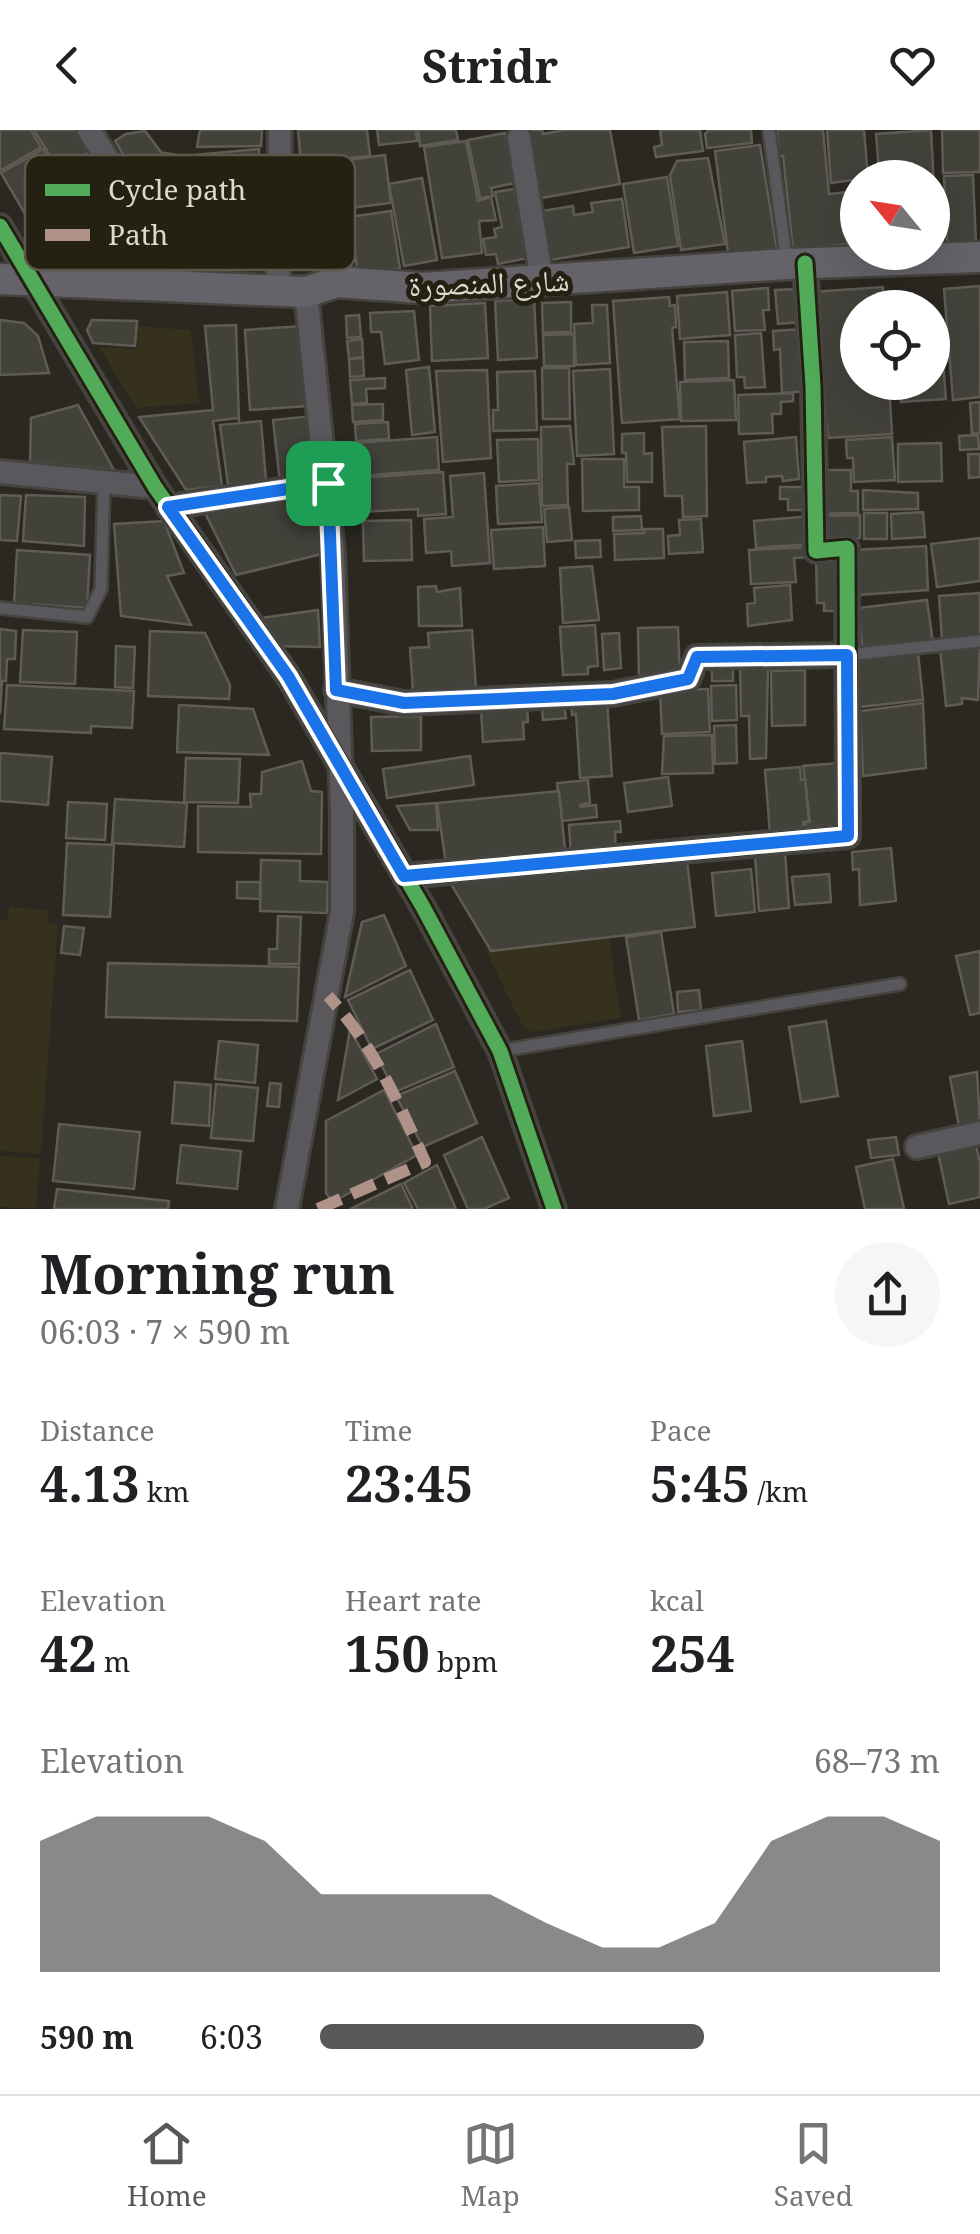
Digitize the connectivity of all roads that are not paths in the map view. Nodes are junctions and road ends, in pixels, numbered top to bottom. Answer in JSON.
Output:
{"nodes":[{"id":1,"x":88,"y":130,"type":"edge"},
{"id":2,"x":280,"y":130,"type":"edge"},
{"id":3,"x":769,"y":130,"type":"edge"},
{"id":4,"x":520,"y":138,"type":"dead end"},
{"id":5,"x":104,"y":155,"type":"edge"},
{"id":6,"x":281,"y":155,"type":"edge"},
{"id":7,"x":0,"y":226,"type":"edge"},
{"id":8,"x":980,"y":257,"type":"edge"},
{"id":9,"x":796,"y":264,"type":"junction"},
{"id":10,"x":13,"y":270,"type":"edge"},
{"id":11,"x":177,"y":270,"type":"edge"},
{"id":12,"x":286,"y":270,"type":"edge"},
{"id":13,"x":181,"y":276,"type":"junction"},
{"id":14,"x":542,"y":281,"type":"junction"},
{"id":15,"x":287,"y":285,"type":"junction"},
{"id":16,"x":0,"y":472,"type":"edge"},
{"id":17,"x":104,"y":481,"type":"junction"},
{"id":18,"x":328,"y":483,"type":"junction"},
{"id":19,"x":162,"y":497,"type":"junction"},
{"id":20,"x":0,"y":608,"type":"edge"},
{"id":21,"x":980,"y":641,"type":"edge"},
{"id":22,"x":847,"y":655,"type":"junction"},
{"id":23,"x":336,"y":690,"type":"junction"},
{"id":24,"x":339,"y":766,"type":"junction"},
{"id":25,"x":404,"y":876,"type":"junction"},
{"id":26,"x":900,"y":984,"type":"dead end"},
{"id":27,"x":500,"y":1051,"type":"junction"},
{"id":28,"x":980,"y":1133,"type":"edge"},
{"id":29,"x":916,"y":1147,"type":"dead end"},
{"id":30,"x":287,"y":1209,"type":"edge"},
{"id":31,"x":554,"y":1209,"type":"edge"}],
"edges":[{"from":1,"to":5,"type":"street"},
{"from":2,"to":6,"type":"street"},
{"from":3,"to":9,"type":"lane"},
{"from":4,"to":14,"type":"street"},
{"from":7,"to":10,"type":"street"},
{"from":8,"to":9,"type":"main road","name":"شارع المنصورة"},
{"from":9,"to":14,"type":"main road","name":"شارع المنصورة"},
{"from":9,"to":22,"type":"street"},
{"from":10,"to":13,"type":"main road","name":"شارع المنصورة"},
{"from":10,"to":19,"type":"street"},
{"from":11,"to":13,"type":"street"},
{"from":12,"to":15,"type":"street"},
{"from":13,"to":15,"type":"main road","name":"شارع المنصورة"},
{"from":14,"to":15,"type":"main road","name":"شارع المنصورة"},
{"from":15,"to":18,"type":"street"},
{"from":16,"to":17,"type":"street"},
{"from":17,"to":19,"type":"street"},
{"from":17,"to":20,"type":"lane"},
{"from":18,"to":19,"type":"street"},
{"from":18,"to":23,"type":"street"},
{"from":19,"to":24,"type":"street"},
{"from":21,"to":22,"type":"lane"},
{"from":22,"to":23,"type":"street"},
{"from":22,"to":25,"type":"street"},
{"from":23,"to":24,"type":"street"},
{"from":24,"to":25,"type":"street"},
{"from":24,"to":30,"type":"street"},
{"from":25,"to":27,"type":"street"},
{"from":26,"to":27,"type":"lane"},
{"from":27,"to":31,"type":"street"},
{"from":28,"to":29,"type":"street"}]}
